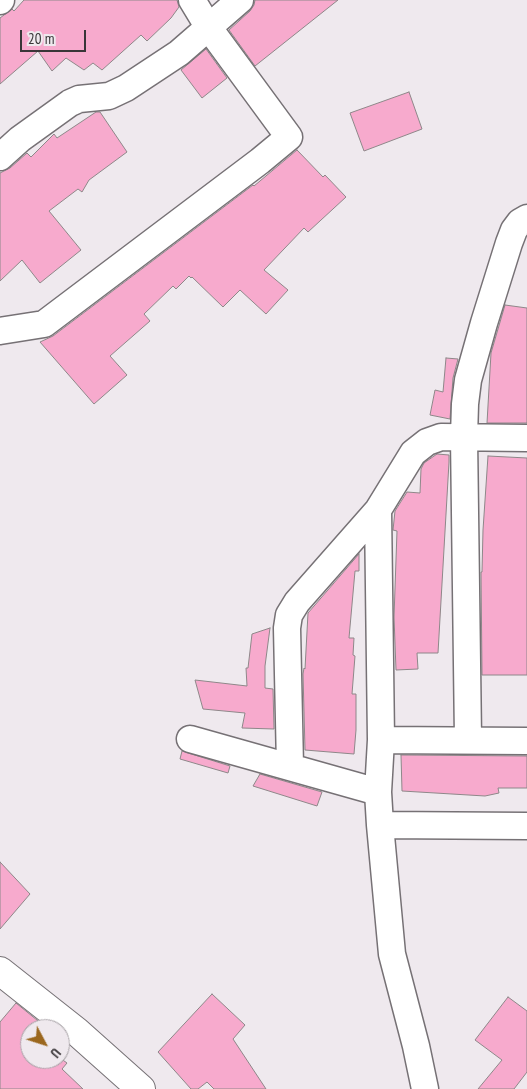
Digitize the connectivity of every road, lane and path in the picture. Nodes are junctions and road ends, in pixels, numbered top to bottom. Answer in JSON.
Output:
{"nodes":[{"id":1,"x":192,"y":0,"type":"edge"},
{"id":2,"x":240,"y":0,"type":"edge"},
{"id":3,"x":208,"y":28,"type":"junction"},
{"id":4,"x":0,"y":156,"type":"edge"},
{"id":5,"x":527,"y":218,"type":"edge"},
{"id":6,"x":0,"y":331,"type":"edge"},
{"id":7,"x":464,"y":437,"type":"junction"},
{"id":8,"x":527,"y":438,"type":"edge"},
{"id":9,"x":378,"y":510,"type":"junction"},
{"id":10,"x":468,"y":739,"type":"junction"},
{"id":11,"x":190,"y":740,"type":"dead end"},
{"id":12,"x":381,"y":740,"type":"junction"},
{"id":13,"x":527,"y":741,"type":"edge"},
{"id":14,"x":290,"y":766,"type":"junction"},
{"id":15,"x":378,"y":792,"type":"junction"},
{"id":16,"x":380,"y":825,"type":"junction"},
{"id":17,"x":527,"y":826,"type":"edge"},
{"id":18,"x":0,"y":971,"type":"edge"},
{"id":19,"x":141,"y":1089,"type":"edge"},
{"id":20,"x":425,"y":1089,"type":"edge"}],
"edges":[{"from":1,"to":3,"type":"street"},
{"from":2,"to":3,"type":"street"},
{"from":3,"to":4,"type":"street"},
{"from":3,"to":6,"type":"street"},
{"from":5,"to":7,"type":"street"},
{"from":7,"to":8,"type":"street"},
{"from":7,"to":9,"type":"street"},
{"from":7,"to":10,"type":"street"},
{"from":9,"to":12,"type":"street"},
{"from":9,"to":14,"type":"street"},
{"from":10,"to":12,"type":"street"},
{"from":10,"to":13,"type":"street"},
{"from":11,"to":14,"type":"street"},
{"from":12,"to":15,"type":"street"},
{"from":14,"to":15,"type":"street"},
{"from":15,"to":16,"type":"street"},
{"from":16,"to":17,"type":"street"},
{"from":16,"to":20,"type":"street"},
{"from":18,"to":19,"type":"street"}]}
